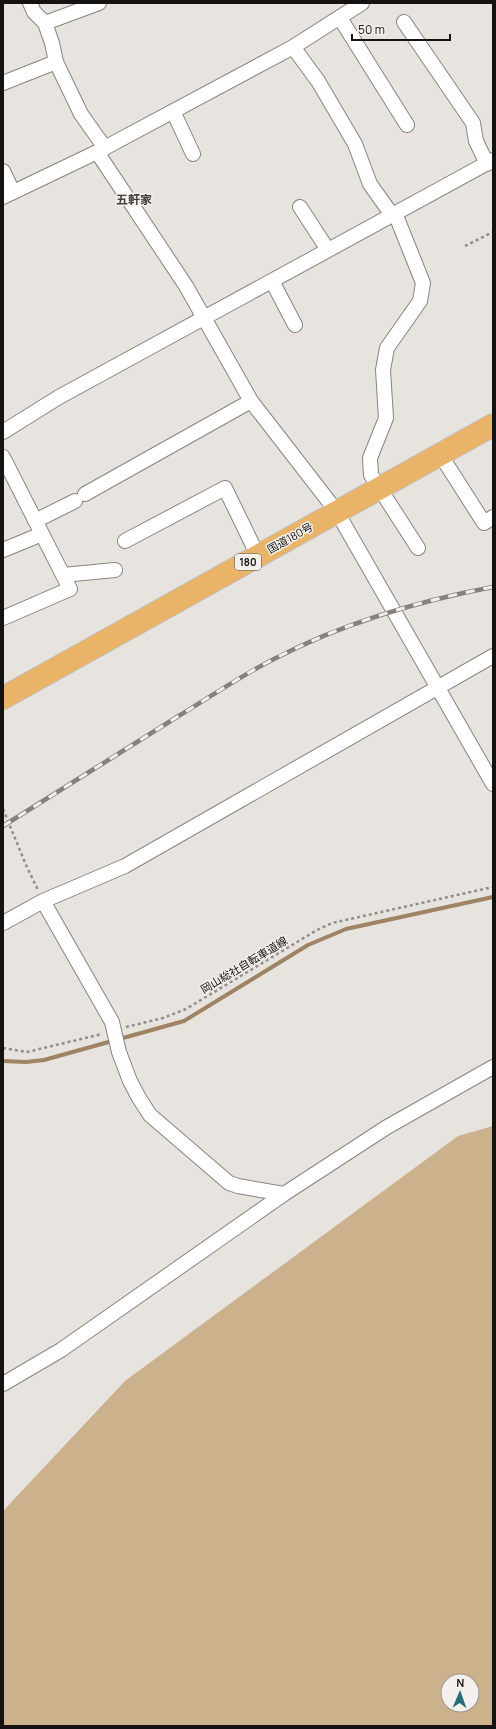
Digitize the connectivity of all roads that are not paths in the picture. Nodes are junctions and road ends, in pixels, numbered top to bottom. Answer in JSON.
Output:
{"nodes":[{"id":1,"x":30,"y":3,"type":"edge"},
{"id":2,"x":99,"y":3,"type":"edge"},
{"id":3,"x":362,"y":3,"type":"edge"},
{"id":4,"x":340,"y":18,"type":"junction"},
{"id":5,"x":404,"y":22,"type":"dead end"},
{"id":6,"x":45,"y":23,"type":"junction"},
{"id":7,"x":293,"y":47,"type":"junction"},
{"id":8,"x":56,"y":62,"type":"junction"},
{"id":9,"x":3,"y":83,"type":"edge"},
{"id":10,"x":173,"y":111,"type":"junction"},
{"id":11,"x":406,"y":125,"type":"dead end"},
{"id":12,"x":101,"y":150,"type":"junction"},
{"id":13,"x":194,"y":154,"type":"dead end"},
{"id":14,"x":490,"y":162,"type":"edge"},
{"id":15,"x":3,"y":171,"type":"edge"},
{"id":16,"x":8,"y":195,"type":"edge"},
{"id":17,"x":300,"y":207,"type":"dead end"},
{"id":18,"x":393,"y":214,"type":"junction"},
{"id":19,"x":328,"y":250,"type":"junction"},
{"id":20,"x":272,"y":281,"type":"junction"},
{"id":21,"x":204,"y":319,"type":"junction"},
{"id":22,"x":296,"y":324,"type":"dead end"},
{"id":23,"x":251,"y":400,"type":"junction"},
{"id":24,"x":493,"y":425,"type":"edge"},
{"id":25,"x":3,"y":432,"type":"edge"},
{"id":26,"x":440,"y":454,"type":"junction"},
{"id":27,"x":3,"y":457,"type":"edge"},
{"id":28,"x":379,"y":488,"type":"junction"},
{"id":29,"x":337,"y":512,"type":"junction"},
{"id":30,"x":493,"y":517,"type":"edge"},
{"id":31,"x":36,"y":521,"type":"junction"},
{"id":32,"x":42,"y":534,"type":"junction"},
{"id":33,"x":125,"y":541,"type":"dead end"},
{"id":34,"x":418,"y":548,"type":"dead end"},
{"id":35,"x":3,"y":550,"type":"edge"},
{"id":36,"x":258,"y":556,"type":"junction"},
{"id":37,"x":114,"y":570,"type":"dead end"},
{"id":38,"x":63,"y":576,"type":"junction"},
{"id":39,"x":3,"y":618,"type":"edge"},
{"id":40,"x":493,"y":656,"type":"edge"},
{"id":41,"x":438,"y":688,"type":"junction"},
{"id":42,"x":3,"y":698,"type":"edge"},
{"id":43,"x":493,"y":784,"type":"edge"},
{"id":44,"x":43,"y":901,"type":"junction"},
{"id":45,"x":3,"y":923,"type":"edge"},
{"id":46,"x":493,"y":1067,"type":"edge"},
{"id":47,"x":284,"y":1194,"type":"junction"},
{"id":48,"x":3,"y":1384,"type":"edge"}],
"edges":[{"from":1,"to":6,"type":"street"},
{"from":2,"to":6,"type":"street"},
{"from":3,"to":4,"type":"street"},
{"from":4,"to":7,"type":"street"},
{"from":4,"to":11,"type":"street"},
{"from":5,"to":14,"type":"street"},
{"from":6,"to":8,"type":"street"},
{"from":7,"to":10,"type":"street"},
{"from":7,"to":18,"type":"street"},
{"from":8,"to":9,"type":"street"},
{"from":8,"to":12,"type":"street"},
{"from":10,"to":12,"type":"street"},
{"from":10,"to":13,"type":"street"},
{"from":12,"to":16,"type":"street"},
{"from":12,"to":21,"type":"street"},
{"from":14,"to":18,"type":"street"},
{"from":15,"to":16,"type":"street"},
{"from":17,"to":19,"type":"street"},
{"from":18,"to":19,"type":"street"},
{"from":18,"to":28,"type":"street"},
{"from":19,"to":20,"type":"street"},
{"from":20,"to":21,"type":"street"},
{"from":20,"to":22,"type":"street"},
{"from":21,"to":23,"type":"street"},
{"from":21,"to":25,"type":"street"},
{"from":23,"to":29,"type":"street"},
{"from":23,"to":31,"type":"street"},
{"from":24,"to":26,"type":"highway","name":"国道180号","number":"180"},
{"from":26,"to":28,"type":"highway","name":"国道180号","number":"180"},
{"from":26,"to":30,"type":"street"},
{"from":27,"to":31,"type":"street"},
{"from":28,"to":29,"type":"highway","name":"国道180号","number":"180"},
{"from":28,"to":34,"type":"street"},
{"from":29,"to":36,"type":"highway","name":"国道180号","number":"180"},
{"from":29,"to":41,"type":"street"},
{"from":31,"to":32,"type":"street"},
{"from":32,"to":35,"type":"street"},
{"from":32,"to":38,"type":"street"},
{"from":33,"to":36,"type":"street"},
{"from":36,"to":42,"type":"highway","name":"国道180号","number":"180"},
{"from":37,"to":38,"type":"street"},
{"from":38,"to":39,"type":"street"},
{"from":40,"to":41,"type":"street"},
{"from":41,"to":43,"type":"street"},
{"from":41,"to":44,"type":"street"},
{"from":44,"to":45,"type":"street"},
{"from":44,"to":47,"type":"street"},
{"from":46,"to":47,"type":"street"},
{"from":47,"to":48,"type":"street"}]}
